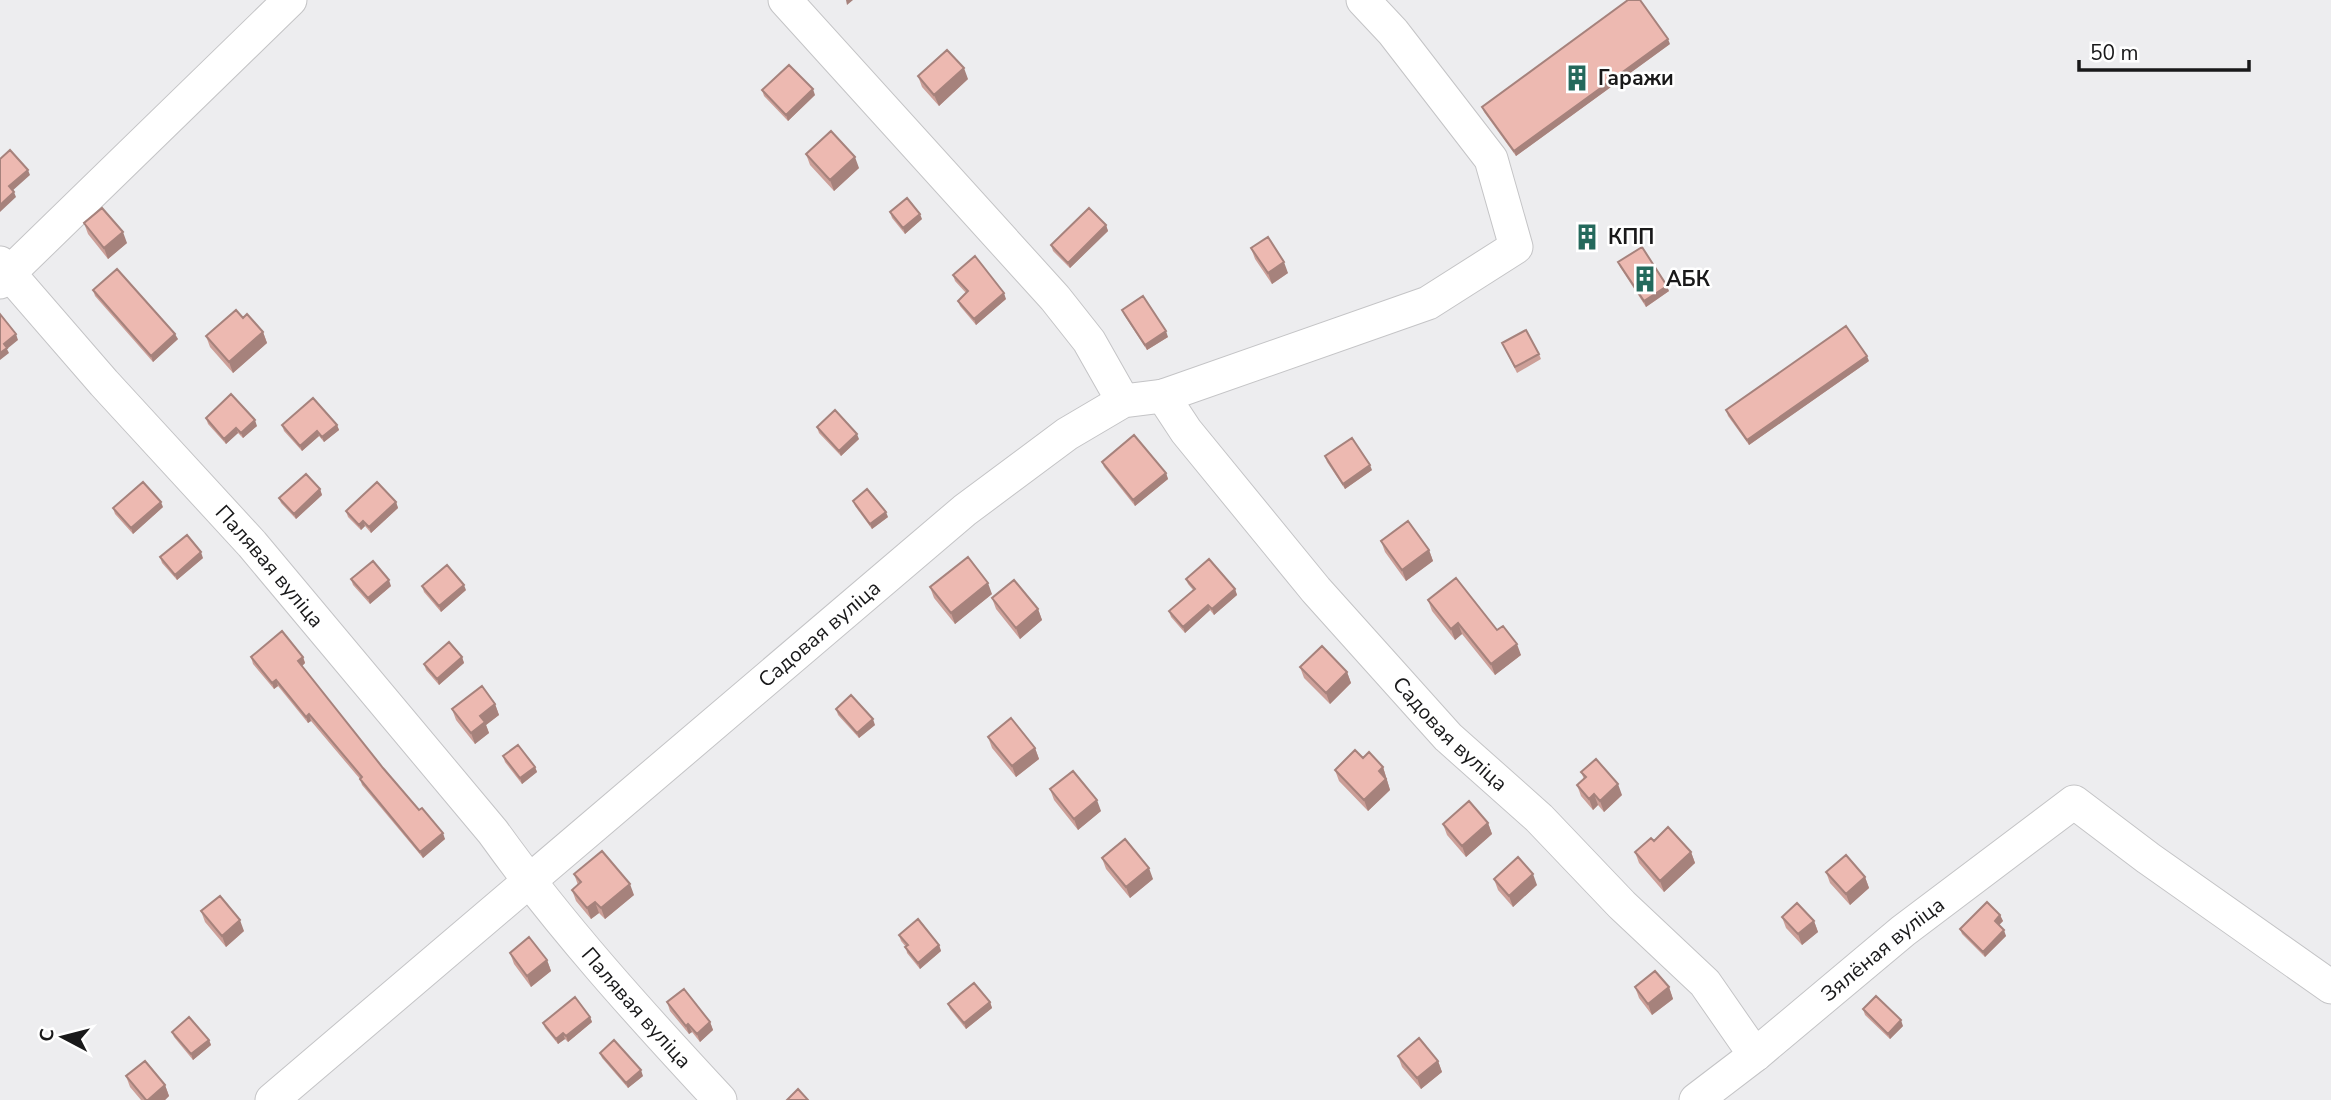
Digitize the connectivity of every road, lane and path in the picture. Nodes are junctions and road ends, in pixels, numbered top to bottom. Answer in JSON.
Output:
{"nodes":[{"id":1,"x":290,"y":0,"type":"edge"},
{"id":2,"x":785,"y":0,"type":"edge"},
{"id":3,"x":1363,"y":0,"type":"edge"},
{"id":4,"x":1401,"y":0,"type":"edge"},
{"id":5,"x":1393,"y":32,"type":"junction"},
{"id":6,"x":3,"y":273,"type":"edge"},
{"id":7,"x":1163,"y":396,"type":"junction"},
{"id":8,"x":1123,"y":401,"type":"junction"},
{"id":9,"x":528,"y":881,"type":"junction"},
{"id":10,"x":2331,"y":987,"type":"edge"},
{"id":11,"x":1755,"y":1055,"type":"junction"},
{"id":12,"x":272,"y":1100,"type":"edge"},
{"id":13,"x":720,"y":1100,"type":"edge"},
{"id":14,"x":1696,"y":1100,"type":"edge"}],
"edges":[{"from":1,"to":6,"type":"street"},
{"from":2,"to":8,"type":"street"},
{"from":3,"to":5,"type":"street"},
{"from":4,"to":5,"type":"street"},
{"from":5,"to":7,"type":"street","name":"Садовая вуліца"},
{"from":6,"to":9,"type":"street","name":"Палявая вуліца"},
{"from":7,"to":8,"type":"street","name":"Садовая вуліца"},
{"from":7,"to":11,"type":"street","name":"Садовая вуліца"},
{"from":8,"to":9,"type":"street","name":"Садовая вуліца"},
{"from":9,"to":12,"type":"street"},
{"from":9,"to":13,"type":"street","name":"Палявая вуліца"},
{"from":10,"to":11,"type":"street","name":"Зялёная вуліца"},
{"from":11,"to":14,"type":"street","name":"Зялёная вуліца"}]}
